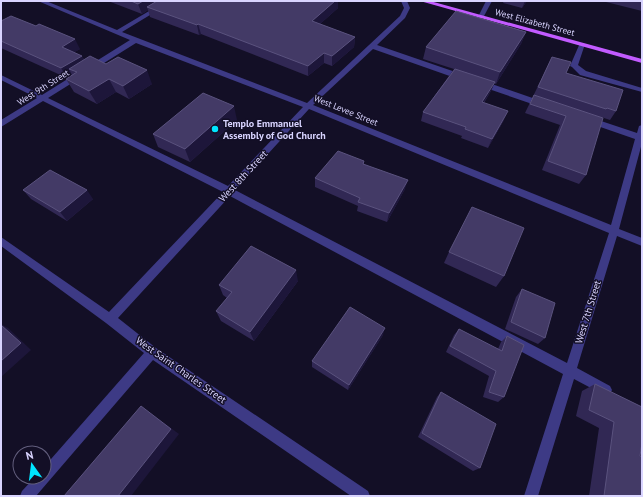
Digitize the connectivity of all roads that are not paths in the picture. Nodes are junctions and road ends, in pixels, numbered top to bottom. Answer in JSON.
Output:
{"nodes":[{"id":1,"x":41,"y":1,"type":"edge"},
{"id":2,"x":170,"y":1,"type":"edge"},
{"id":3,"x":404,"y":1,"type":"edge"},
{"id":4,"x":423,"y":1,"type":"edge"},
{"id":5,"x":489,"y":1,"type":"edge"},
{"id":6,"x":481,"y":17,"type":"junction"},
{"id":7,"x":117,"y":33,"type":"junction"},
{"id":8,"x":135,"y":40,"type":"junction"},
{"id":9,"x":582,"y":44,"type":"junction"},
{"id":10,"x":372,"y":46,"type":"junction"},
{"id":11,"x":642,"y":61,"type":"edge"},
{"id":12,"x":1,"y":77,"type":"edge"},
{"id":13,"x":642,"y":90,"type":"edge"},
{"id":14,"x":42,"y":98,"type":"junction"},
{"id":15,"x":308,"y":106,"type":"junction"},
{"id":16,"x":550,"y":107,"type":"edge"},
{"id":17,"x":580,"y":117,"type":"edge"},
{"id":18,"x":1,"y":124,"type":"edge"},
{"id":19,"x":641,"y":135,"type":"edge"},
{"id":20,"x":229,"y":191,"type":"junction"},
{"id":21,"x":614,"y":231,"type":"junction"},
{"id":22,"x":1,"y":241,"type":"edge"},
{"id":23,"x":642,"y":242,"type":"edge"},
{"id":24,"x":110,"y":319,"type":"junction"},
{"id":25,"x":152,"y":352,"type":"junction"},
{"id":26,"x":570,"y":371,"type":"junction"},
{"id":27,"x":616,"y":395,"type":"edge"},
{"id":28,"x":52,"y":468,"type":"edge"},
{"id":29,"x":37,"y":485,"type":"edge"},
{"id":30,"x":28,"y":496,"type":"edge"},
{"id":31,"x":363,"y":496,"type":"edge"},
{"id":32,"x":531,"y":496,"type":"edge"}],
"edges":[{"from":1,"to":7,"type":"street","name":"West Levee Street"},
{"from":2,"to":7,"type":"street"},
{"from":3,"to":10,"type":"street","name":"West 8th Street"},
{"from":4,"to":6,"type":"main road","name":"West Elizabeth Street"},
{"from":5,"to":6,"type":"street"},
{"from":6,"to":9,"type":"main road","name":"West Elizabeth Street"},
{"from":7,"to":8,"type":"street","name":"West Levee Street"},
{"from":8,"to":14,"type":"street","name":"West 9th Street"},
{"from":8,"to":15,"type":"street","name":"West Levee Street"},
{"from":9,"to":11,"type":"main road","name":"West Elizabeth Street"},
{"from":9,"to":13,"type":"street"},
{"from":10,"to":15,"type":"street","name":"West 8th Street"},
{"from":10,"to":16,"type":"street"},
{"from":12,"to":14,"type":"street"},
{"from":14,"to":18,"type":"street","name":"West 9th Street"},
{"from":14,"to":20,"type":"street"},
{"from":15,"to":20,"type":"street","name":"West 8th Street"},
{"from":15,"to":21,"type":"street","name":"West Levee Street"},
{"from":17,"to":19,"type":"street"},
{"from":19,"to":21,"type":"street","name":"West 7th Street"},
{"from":20,"to":24,"type":"street","name":"West 8th Street"},
{"from":20,"to":26,"type":"street"},
{"from":21,"to":23,"type":"street","name":"West Levee Street"},
{"from":21,"to":26,"type":"street","name":"West 7th Street"},
{"from":22,"to":24,"type":"street","name":"West Saint Charles Street"},
{"from":24,"to":25,"type":"street","name":"West Saint Charles Street"},
{"from":25,"to":28,"type":"street"},
{"from":25,"to":31,"type":"street","name":"West Saint Charles Street"},
{"from":26,"to":27,"type":"street"},
{"from":26,"to":32,"type":"street","name":"West 7th Street"},
{"from":29,"to":30,"type":"street"}]}
